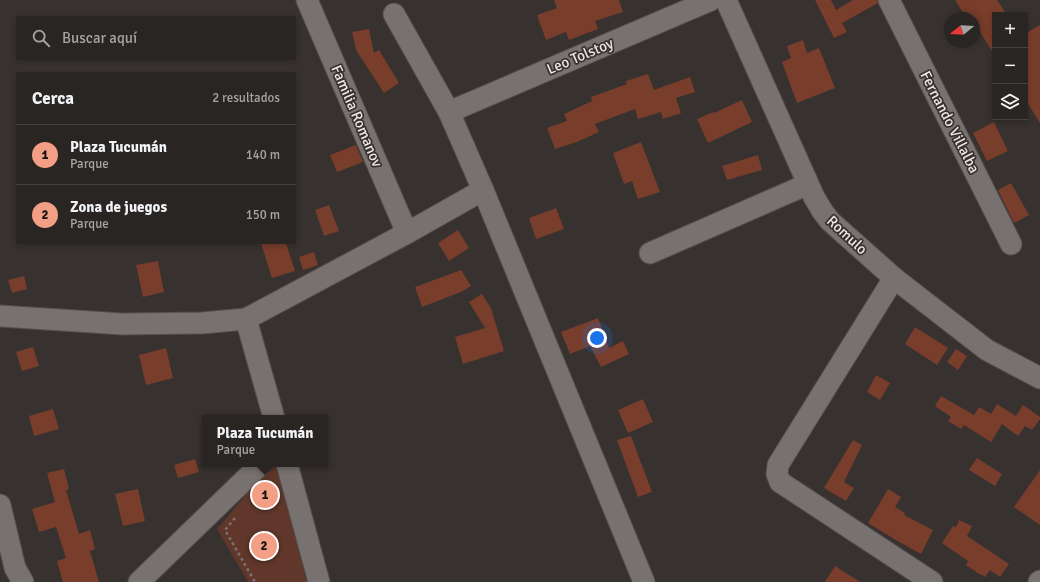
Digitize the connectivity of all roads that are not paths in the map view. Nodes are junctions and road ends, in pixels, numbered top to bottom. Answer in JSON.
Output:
{"nodes":[{"id":1,"x":307,"y":0,"type":"edge"},
{"id":2,"x":711,"y":0,"type":"edge"},
{"id":3,"x":726,"y":0,"type":"edge"},
{"id":4,"x":889,"y":0,"type":"edge"},
{"id":5,"x":394,"y":14,"type":"dead end"},
{"id":6,"x":449,"y":112,"type":"junction"},
{"id":7,"x":808,"y":184,"type":"junction"},
{"id":8,"x":483,"y":190,"type":"junction"},
{"id":9,"x":407,"y":233,"type":"junction"},
{"id":10,"x":1011,"y":244,"type":"dead end"},
{"id":11,"x":650,"y":253,"type":"dead end"},
{"id":12,"x":894,"y":278,"type":"junction"},
{"id":13,"x":0,"y":316,"type":"edge"},
{"id":14,"x":246,"y":319,"type":"junction"},
{"id":15,"x":1040,"y":378,"type":"edge"},
{"id":16,"x":273,"y":415,"type":"edge"},
{"id":17,"x":258,"y":467,"type":"edge"},
{"id":18,"x":288,"y":467,"type":"edge"},
{"id":19,"x":0,"y":505,"type":"edge"},
{"id":20,"x":23,"y":582,"type":"edge"},
{"id":21,"x":139,"y":582,"type":"edge"},
{"id":22,"x":320,"y":582,"type":"edge"},
{"id":23,"x":644,"y":582,"type":"edge"},
{"id":24,"x":932,"y":582,"type":"edge"}],
"edges":[{"from":1,"to":9,"type":"street","name":"Familia Romanov"},
{"from":2,"to":6,"type":"street","name":"Leo Tolstoy"},
{"from":3,"to":7,"type":"street","name":"Romulo"},
{"from":4,"to":10,"type":"street","name":"Fernando Villalba"},
{"from":5,"to":6,"type":"street"},
{"from":6,"to":8,"type":"street"},
{"from":7,"to":11,"type":"street"},
{"from":7,"to":12,"type":"street","name":"Romulo"},
{"from":8,"to":9,"type":"street"},
{"from":8,"to":23,"type":"street"},
{"from":9,"to":14,"type":"street"},
{"from":12,"to":15,"type":"street","name":"Romulo"},
{"from":12,"to":24,"type":"street"},
{"from":13,"to":14,"type":"street"},
{"from":14,"to":16,"type":"street"},
{"from":17,"to":21,"type":"street"},
{"from":18,"to":22,"type":"street"},
{"from":19,"to":20,"type":"street"}]}
